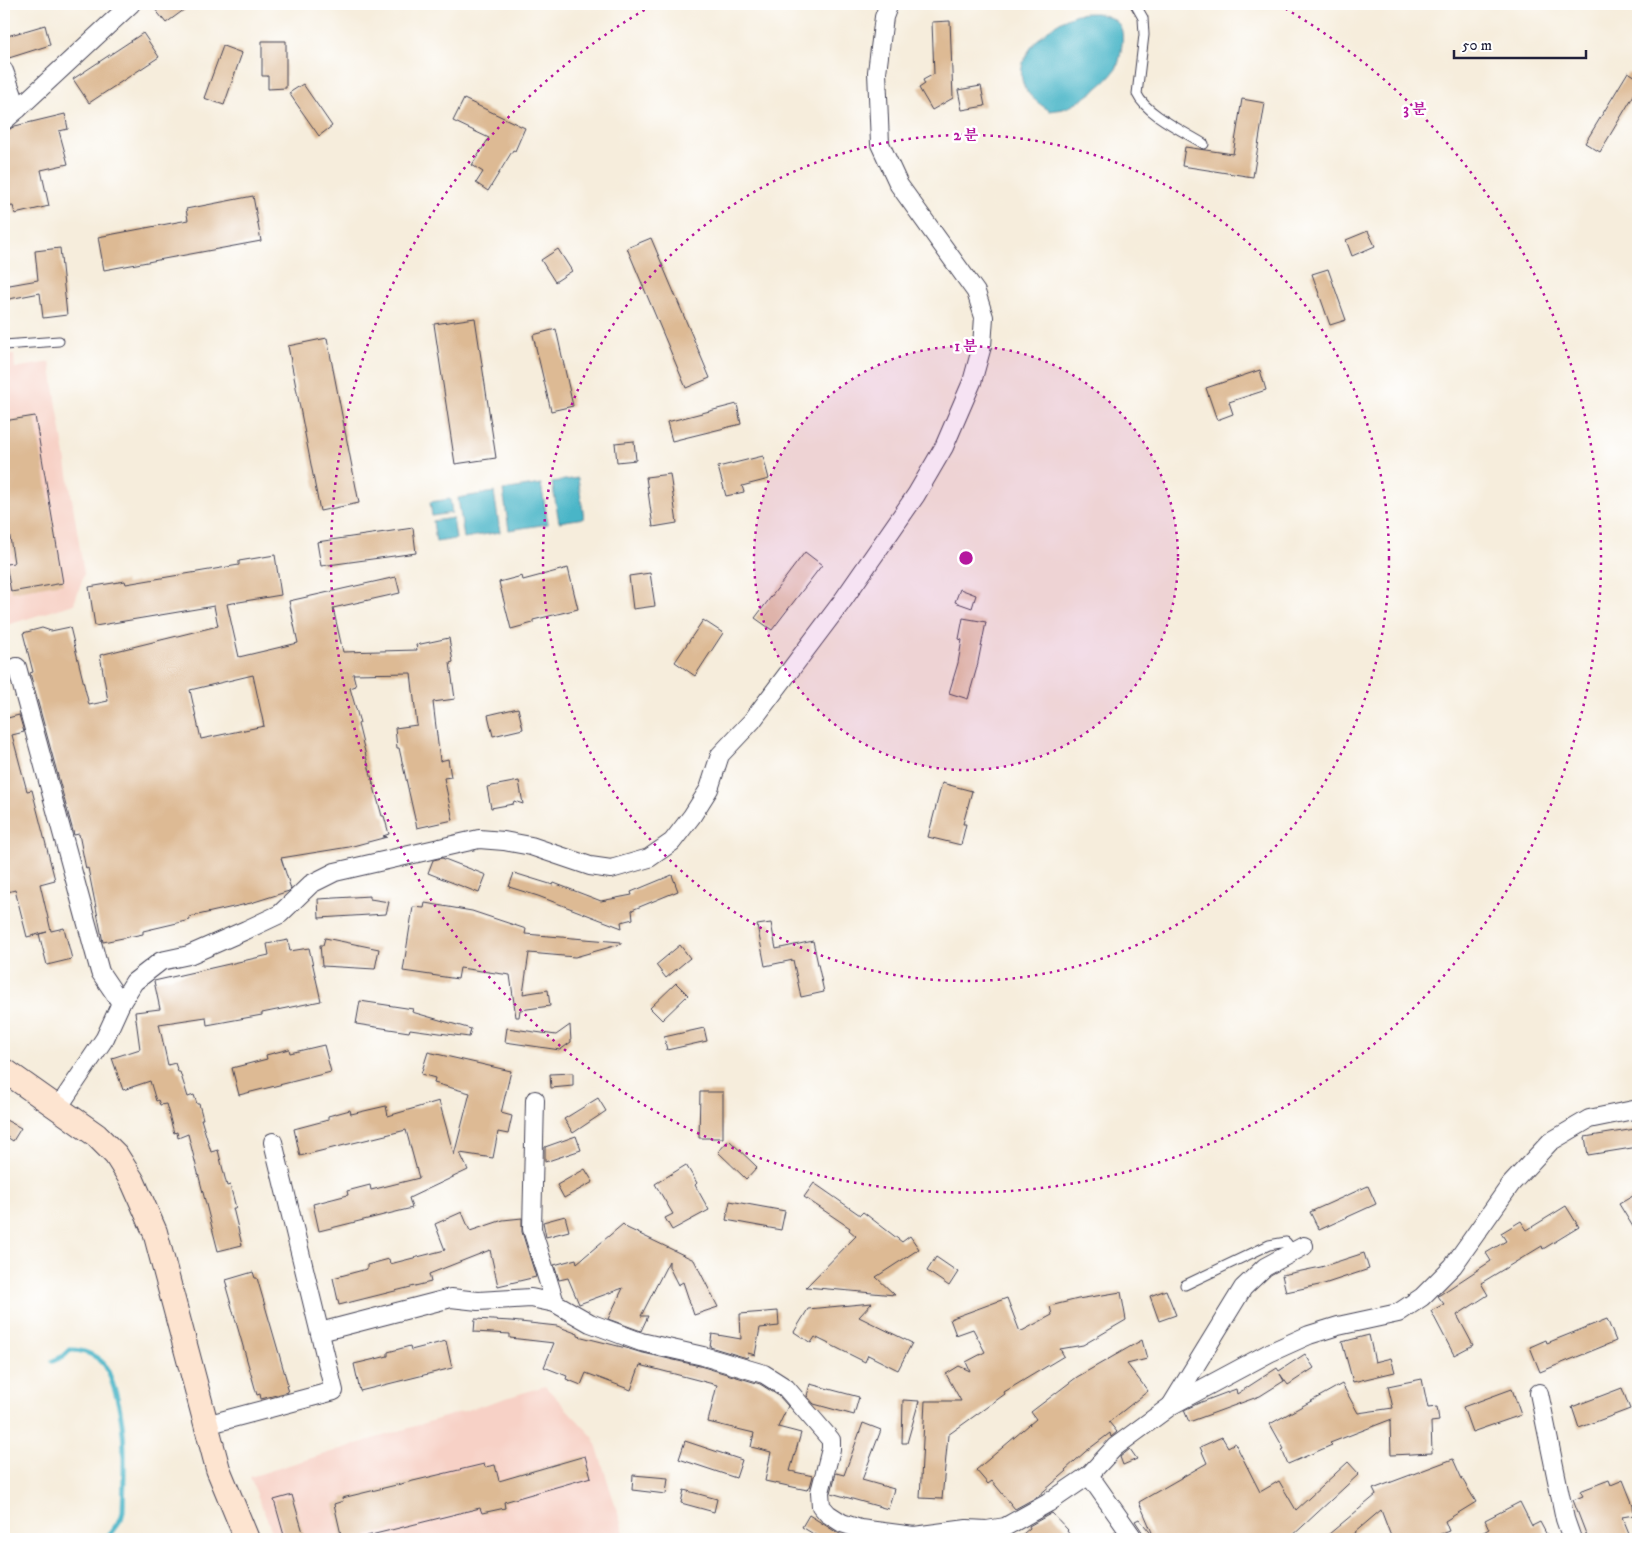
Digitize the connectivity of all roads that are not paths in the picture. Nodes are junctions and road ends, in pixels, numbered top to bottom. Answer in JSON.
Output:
{"nodes":[{"id":1,"x":131,"y":4,"type":"edge"},
{"id":2,"x":889,"y":4,"type":"edge"},
{"id":3,"x":1135,"y":4,"type":"edge"},
{"id":4,"x":4,"y":71,"type":"edge"},
{"id":5,"x":18,"y":110,"type":"junction"},
{"id":6,"x":4,"y":121,"type":"edge"},
{"id":7,"x":1204,"y":144,"type":"dead end"},
{"id":8,"x":59,"y":341,"type":"dead end"},
{"id":9,"x":4,"y":345,"type":"edge"},
{"id":10,"x":17,"y":667,"type":"dead end"},
{"id":11,"x":121,"y":1003,"type":"junction"},
{"id":12,"x":4,"y":1070,"type":"edge"},
{"id":13,"x":535,"y":1100,"type":"dead end"},
{"id":14,"x":58,"y":1108,"type":"junction"},
{"id":15,"x":1638,"y":1109,"type":"edge"},
{"id":16,"x":273,"y":1142,"type":"dead end"},
{"id":17,"x":1299,"y":1249,"type":"joint"},
{"id":18,"x":1184,"y":1285,"type":"dead end"},
{"id":19,"x":555,"y":1302,"type":"junction"},
{"id":20,"x":320,"y":1332,"type":"junction"},
{"id":21,"x":1538,"y":1393,"type":"dead end"},
{"id":22,"x":1172,"y":1405,"type":"junction"},
{"id":23,"x":206,"y":1425,"type":"junction"},
{"id":24,"x":1089,"y":1475,"type":"junction"},
{"id":25,"x":1008,"y":1533,"type":"edge"},
{"id":26,"x":913,"y":1538,"type":"edge"},
{"id":27,"x":247,"y":1539,"type":"edge"},
{"id":28,"x":1134,"y":1539,"type":"edge"},
{"id":29,"x":1572,"y":1539,"type":"edge"}],
"edges":[{"from":1,"to":5,"type":"street"},
{"from":2,"to":11,"type":"street"},
{"from":3,"to":7,"type":"lane"},
{"from":4,"to":5,"type":"street"},
{"from":5,"to":6,"type":"street"},
{"from":8,"to":9,"type":"lane"},
{"from":10,"to":11,"type":"street"},
{"from":11,"to":14,"type":"street"},
{"from":12,"to":14,"type":"street"},
{"from":13,"to":19,"type":"street"},
{"from":14,"to":23,"type":"street"},
{"from":15,"to":22,"type":"street"},
{"from":16,"to":20,"type":"street"},
{"from":17,"to":18,"type":"lane"},
{"from":17,"to":22,"type":"street"},
{"from":19,"to":20,"type":"street"},
{"from":19,"to":26,"type":"street"},
{"from":20,"to":23,"type":"street"},
{"from":21,"to":29,"type":"street"},
{"from":22,"to":24,"type":"street"},
{"from":23,"to":27,"type":"street"},
{"from":24,"to":25,"type":"street"},
{"from":24,"to":28,"type":"street"},
{"from":25,"to":26,"type":"street"}]}
